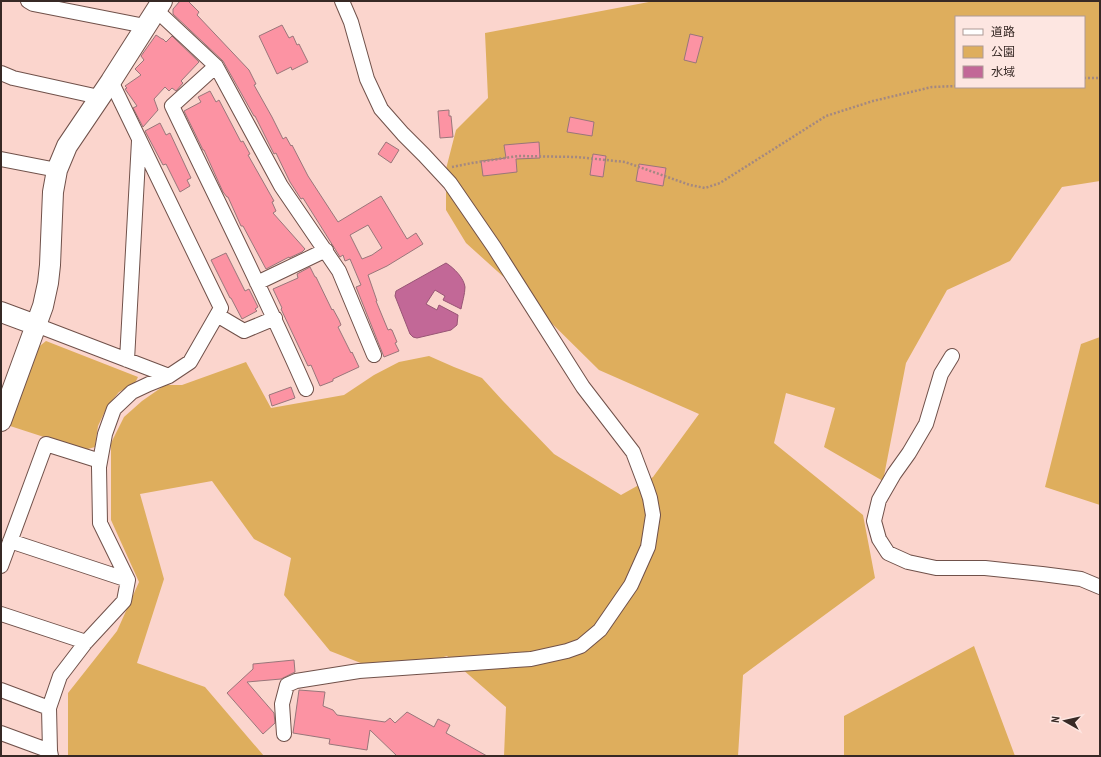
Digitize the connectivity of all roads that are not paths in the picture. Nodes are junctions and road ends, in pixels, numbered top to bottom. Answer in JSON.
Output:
{"nodes":[{"id":1,"x":28,"y":1,"type":"edge"},
{"id":2,"x":342,"y":1,"type":"edge"},
{"id":3,"x":154,"y":12,"type":"edge"},
{"id":4,"x":216,"y":66,"type":"junction"},
{"id":5,"x":1,"y":73,"type":"edge"},
{"id":6,"x":111,"y":81,"type":"junction"},
{"id":7,"x":99,"y":97,"type":"junction"},
{"id":8,"x":139,"y":139,"type":"junction"},
{"id":9,"x":1,"y":159,"type":"edge"},
{"id":10,"x":57,"y":170,"type":"junction"},
{"id":11,"x":326,"y":250,"type":"junction"},
{"id":12,"x":257,"y":283,"type":"junction"},
{"id":13,"x":1,"y":312,"type":"edge"},
{"id":14,"x":217,"y":315,"type":"junction"},
{"id":15,"x":275,"y":318,"type":"junction"},
{"id":16,"x":36,"y":325,"type":"junction"},
{"id":17,"x":374,"y":355,"type":"dead end"},
{"id":18,"x":952,"y":356,"type":"dead end"},
{"id":19,"x":127,"y":360,"type":"junction"},
{"id":20,"x":169,"y":376,"type":"junction"},
{"id":21,"x":306,"y":389,"type":"dead end"},
{"id":22,"x":1,"y":421,"type":"edge"},
{"id":23,"x":100,"y":461,"type":"junction"},
{"id":24,"x":10,"y":541,"type":"junction"},
{"id":25,"x":1,"y":566,"type":"edge"},
{"id":26,"x":128,"y":580,"type":"junction"},
{"id":27,"x":1100,"y":587,"type":"edge"},
{"id":28,"x":1,"y":614,"type":"edge"},
{"id":29,"x":86,"y":642,"type":"junction"},
{"id":30,"x":1,"y":690,"type":"edge"},
{"id":31,"x":49,"y":708,"type":"junction"},
{"id":32,"x":1,"y":733,"type":"edge"},
{"id":33,"x":284,"y":734,"type":"dead end"},
{"id":34,"x":50,"y":754,"type":"edge"}],
"edges":[{"from":1,"to":3,"type":"street"},
{"from":2,"to":33,"type":"street"},
{"from":3,"to":4,"type":"street"},
{"from":3,"to":6,"type":"street"},
{"from":4,"to":11,"type":"street"},
{"from":4,"to":12,"type":"street"},
{"from":5,"to":7,"type":"street"},
{"from":6,"to":7,"type":"street"},
{"from":6,"to":8,"type":"street"},
{"from":7,"to":10,"type":"street"},
{"from":8,"to":14,"type":"street"},
{"from":8,"to":19,"type":"street"},
{"from":9,"to":10,"type":"street"},
{"from":10,"to":16,"type":"street"},
{"from":11,"to":12,"type":"street"},
{"from":11,"to":17,"type":"street"},
{"from":12,"to":15,"type":"street"},
{"from":13,"to":16,"type":"street"},
{"from":14,"to":15,"type":"street"},
{"from":14,"to":20,"type":"street"},
{"from":15,"to":21,"type":"street"},
{"from":16,"to":19,"type":"street"},
{"from":16,"to":22,"type":"street"},
{"from":18,"to":27,"type":"street"},
{"from":19,"to":20,"type":"street"},
{"from":20,"to":23,"type":"street"},
{"from":23,"to":24,"type":"street"},
{"from":23,"to":26,"type":"street"},
{"from":24,"to":25,"type":"street"},
{"from":24,"to":26,"type":"street"},
{"from":26,"to":29,"type":"street"},
{"from":28,"to":29,"type":"street"},
{"from":29,"to":31,"type":"street"},
{"from":30,"to":31,"type":"street"},
{"from":31,"to":34,"type":"street"},
{"from":32,"to":34,"type":"street"}]}
